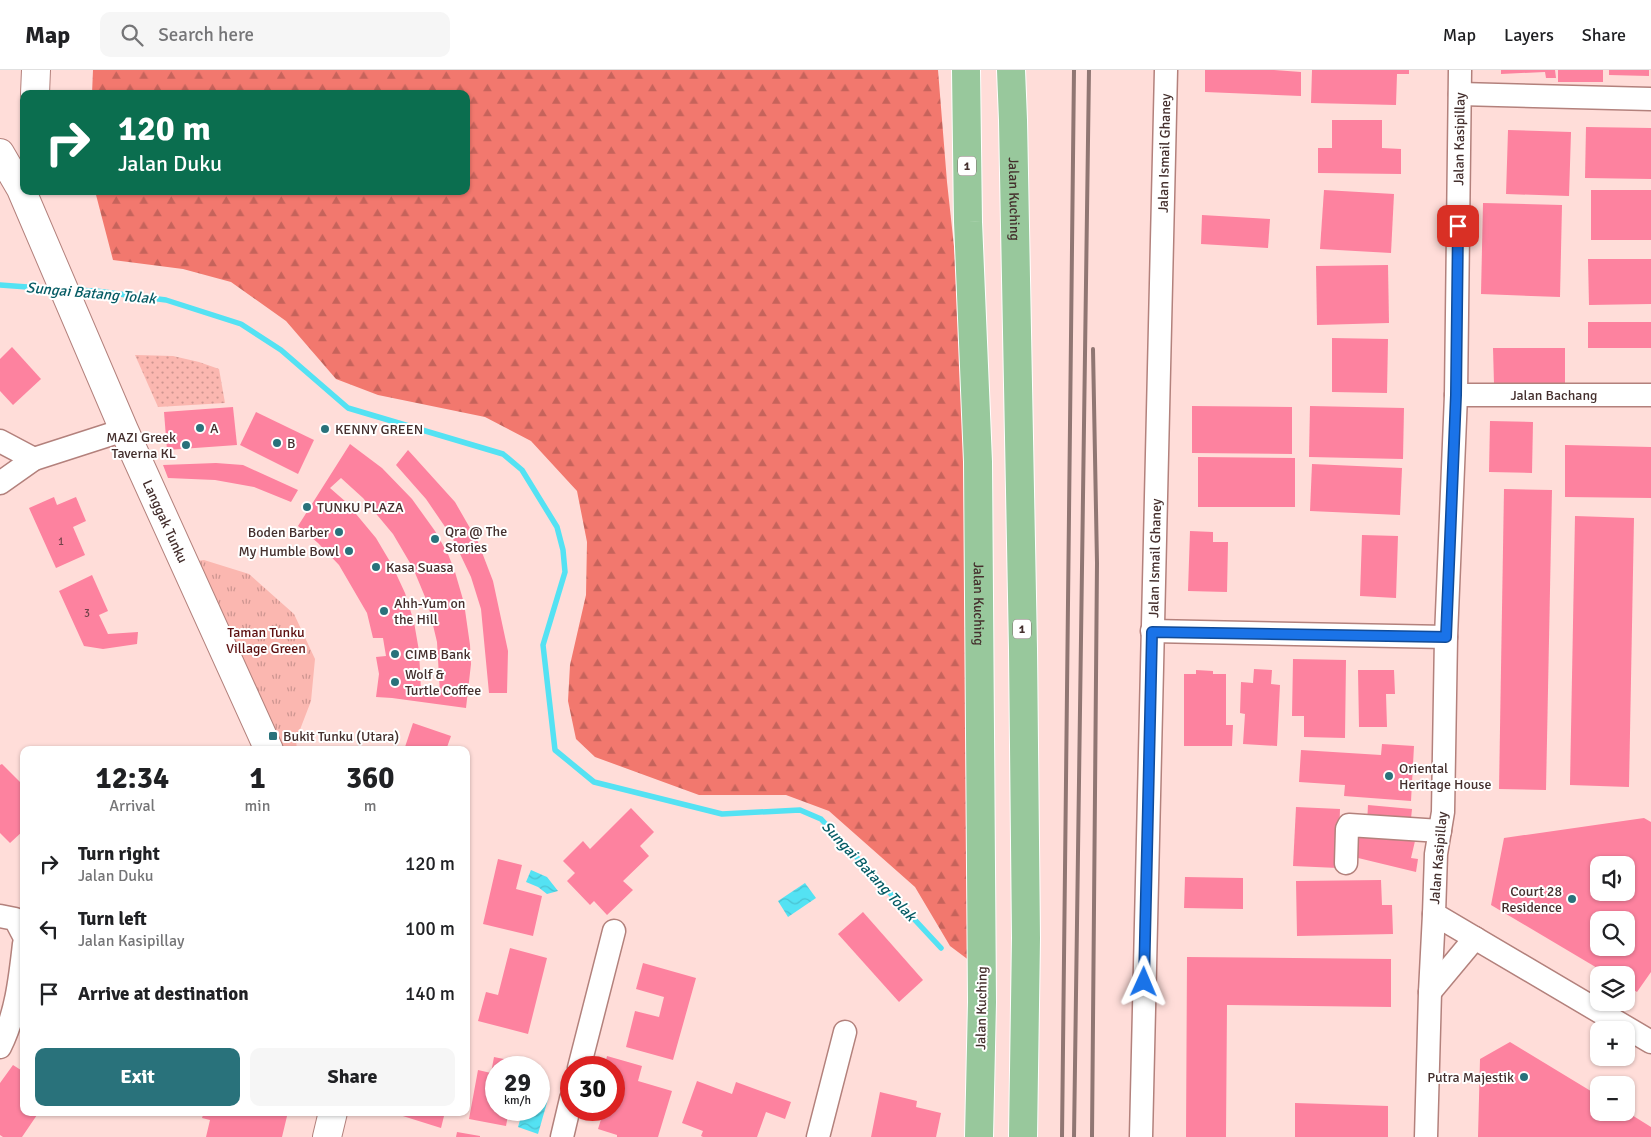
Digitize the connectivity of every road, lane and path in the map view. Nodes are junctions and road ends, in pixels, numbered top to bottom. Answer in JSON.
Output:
{"nodes":[{"id":1,"x":36,"y":70,"type":"edge"},
{"id":2,"x":960,"y":70,"type":"edge"},
{"id":3,"x":966,"y":70,"type":"edge"},
{"id":4,"x":1011,"y":70,"type":"edge"},
{"id":5,"x":1018,"y":70,"type":"edge"},
{"id":6,"x":1166,"y":70,"type":"edge"},
{"id":7,"x":1460,"y":70,"type":"edge"},
{"id":8,"x":35,"y":90,"type":"edge"},
{"id":9,"x":1460,"y":94,"type":"junction"},
{"id":10,"x":1651,"y":99,"type":"edge"},
{"id":11,"x":966,"y":110,"type":"junction"},
{"id":12,"x":1013,"y":120,"type":"junction"},
{"id":13,"x":0,"y":153,"type":"edge"},
{"id":14,"x":20,"y":174,"type":"edge"},
{"id":15,"x":28,"y":195,"type":"edge"},
{"id":16,"x":1456,"y":395,"type":"junction"},
{"id":17,"x":1651,"y":395,"type":"edge"},
{"id":18,"x":124,"y":430,"type":"junction"},
{"id":19,"x":0,"y":441,"type":"edge"},
{"id":20,"x":34,"y":459,"type":"junction"},
{"id":21,"x":0,"y":483,"type":"edge"},
{"id":22,"x":1152,"y":632,"type":"junction"},
{"id":23,"x":1446,"y":637,"type":"junction"},
{"id":24,"x":267,"y":746,"type":"edge"},
{"id":25,"x":1440,"y":831,"type":"junction"},
{"id":26,"x":1346,"y":863,"type":"dead end"},
{"id":27,"x":1434,"y":914,"type":"junction"},
{"id":28,"x":0,"y":916,"type":"edge"},
{"id":29,"x":20,"y":929,"type":"edge"},
{"id":30,"x":614,"y":931,"type":"dead end"},
{"id":31,"x":1475,"y":938,"type":"junction"},
{"id":32,"x":20,"y":978,"type":"edge"},
{"id":33,"x":1430,"y":992,"type":"junction"},
{"id":34,"x":845,"y":1032,"type":"dead end"},
{"id":35,"x":1651,"y":1042,"type":"edge"},
{"id":36,"x":0,"y":1047,"type":"edge"},
{"id":37,"x":582,"y":1056,"type":"edge"},
{"id":38,"x":332,"y":1116,"type":"edge"},
{"id":39,"x":566,"y":1121,"type":"edge"},
{"id":40,"x":327,"y":1137,"type":"edge"},
{"id":41,"x":562,"y":1137,"type":"edge"},
{"id":42,"x":818,"y":1137,"type":"edge"},
{"id":43,"x":979,"y":1137,"type":"edge"},
{"id":44,"x":1023,"y":1137,"type":"edge"},
{"id":45,"x":1141,"y":1137,"type":"edge"},
{"id":46,"x":1426,"y":1137,"type":"edge"}],
"edges":[{"from":1,"to":8,"type":"street"},
{"from":2,"to":11,"type":"highway"},
{"from":3,"to":11,"type":"highway","name":"Jalan Kuching","number":"1"},
{"from":4,"to":12,"type":"highway","name":"Jalan Kuching","number":"1"},
{"from":5,"to":12,"type":"highway"},
{"from":6,"to":22,"type":"street","name":"Jalan Ismail Ghaney"},
{"from":7,"to":9,"type":"street","name":"Jalan Kasipillay"},
{"from":9,"to":10,"type":"street"},
{"from":9,"to":16,"type":"street","name":"Jalan Kasipillay"},
{"from":11,"to":43,"type":"highway","name":"Jalan Kuching","number":"1"},
{"from":12,"to":44,"type":"highway","name":"Jalan Kuching","number":"1"},
{"from":13,"to":14,"type":"street","name":"Langgak Tunku"},
{"from":15,"to":18,"type":"street","name":"Langgak Tunku"},
{"from":16,"to":17,"type":"street","name":"Jalan Bachang"},
{"from":16,"to":23,"type":"street","name":"Jalan Kasipillay"},
{"from":18,"to":20,"type":"street"},
{"from":18,"to":24,"type":"street","name":"Langgak Tunku"},
{"from":19,"to":20,"type":"street"},
{"from":20,"to":21,"type":"street"},
{"from":22,"to":23,"type":"street"},
{"from":22,"to":45,"type":"street","name":"Jalan Ismail Ghaney"},
{"from":23,"to":25,"type":"street","name":"Jalan Kasipillay"},
{"from":25,"to":26,"type":"street"},
{"from":25,"to":27,"type":"street","name":"Jalan Kasipillay"},
{"from":27,"to":31,"type":"street","name":"Jalan Kasipillay"},
{"from":27,"to":33,"type":"street"},
{"from":28,"to":29,"type":"street"},
{"from":30,"to":37,"type":"street"},
{"from":31,"to":33,"type":"street"},
{"from":31,"to":35,"type":"street","name":"Jalan Kasipillay"},
{"from":32,"to":36,"type":"street"},
{"from":33,"to":46,"type":"street"},
{"from":34,"to":42,"type":"street"},
{"from":38,"to":40,"type":"street"},
{"from":39,"to":41,"type":"street"}]}
